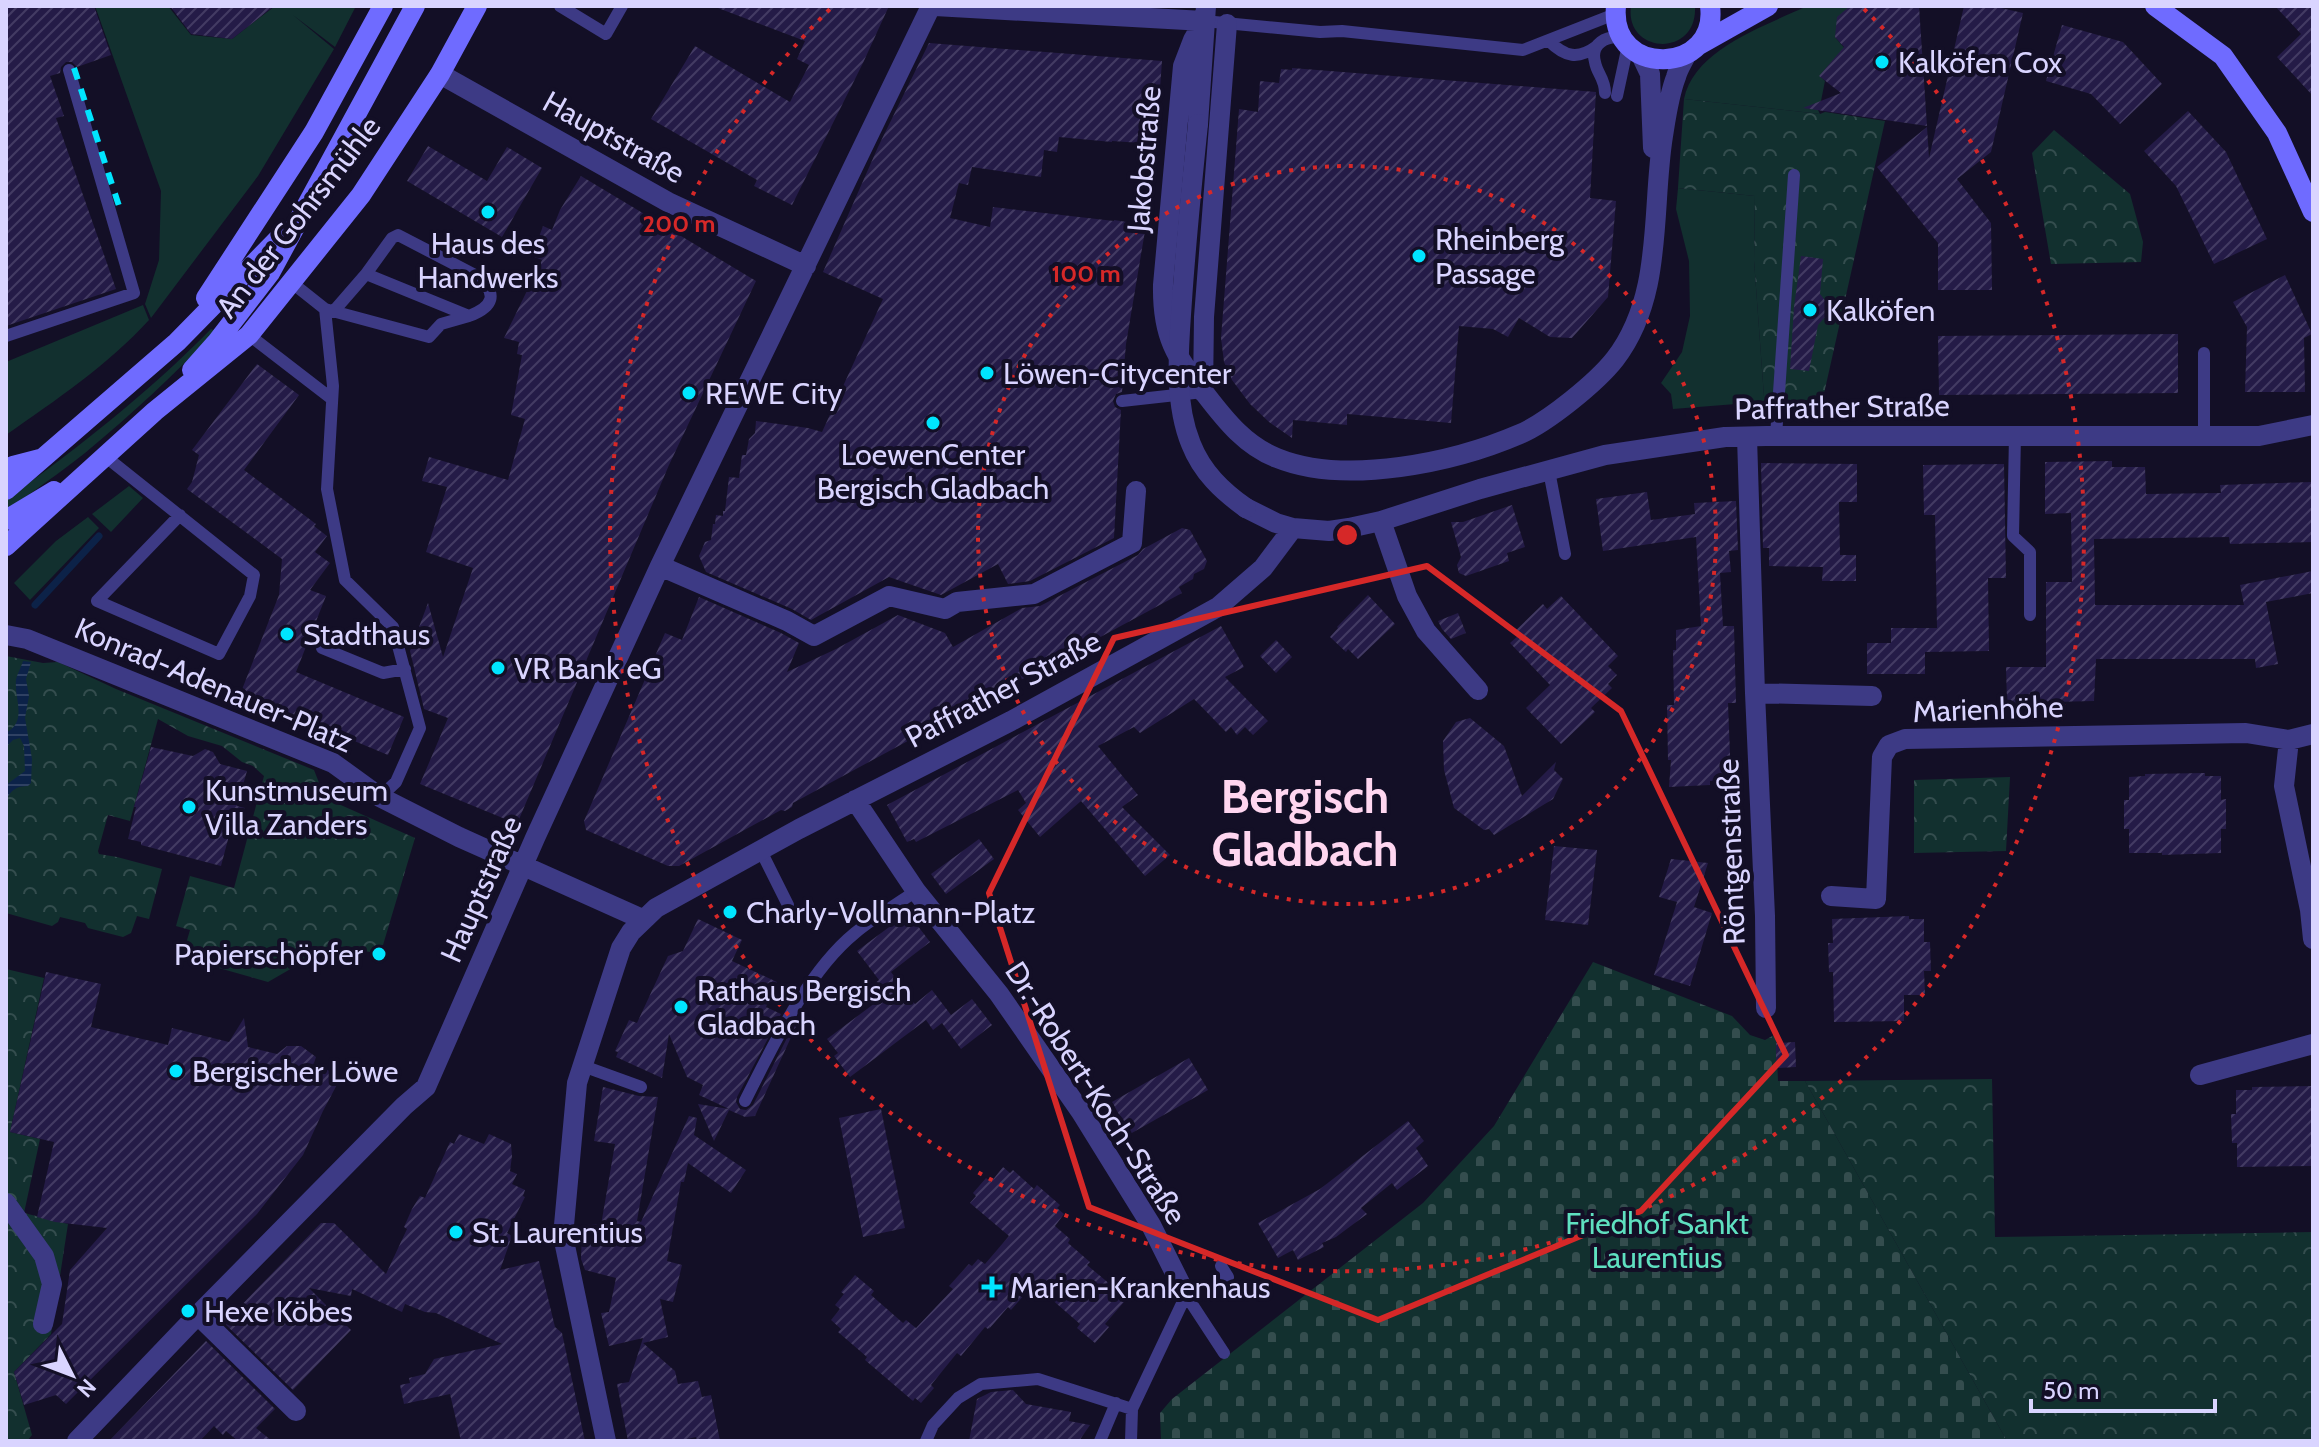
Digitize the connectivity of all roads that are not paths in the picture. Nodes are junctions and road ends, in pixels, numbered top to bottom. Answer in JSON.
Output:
{"nodes":[{"id":1,"x":383,"y":6,"type":"edge"},
{"id":2,"x":415,"y":6,"type":"edge"},
{"id":3,"x":477,"y":6,"type":"edge"},
{"id":4,"x":560,"y":6,"type":"edge"},
{"id":5,"x":622,"y":6,"type":"edge"},
{"id":6,"x":933,"y":6,"type":"edge"},
{"id":7,"x":1710,"y":6,"type":"edge"},
{"id":8,"x":1768,"y":6,"type":"edge"},
{"id":9,"x":2155,"y":6,"type":"edge"},
{"id":10,"x":1616,"y":10,"type":"edge"},
{"id":11,"x":1205,"y":14,"type":"edge"},
{"id":12,"x":1227,"y":24,"type":"junction"},
{"id":13,"x":1549,"y":41,"type":"junction"},
{"id":14,"x":1597,"y":46,"type":"junction"},
{"id":15,"x":1630,"y":46,"type":"junction"},
{"id":16,"x":1691,"y":50,"type":"junction"},
{"id":17,"x":69,"y":70,"type":"dead end"},
{"id":18,"x":440,"y":74,"type":"junction"},
{"id":19,"x":1794,"y":175,"type":"dead end"},
{"id":20,"x":1658,"y":192,"type":"junction"},
{"id":21,"x":2313,"y":212,"type":"edge"},
{"id":22,"x":298,"y":220,"type":"junction"},
{"id":23,"x":806,"y":266,"type":"junction"},
{"id":24,"x":366,"y":274,"type":"junction"},
{"id":25,"x":291,"y":282,"type":"junction"},
{"id":26,"x":329,"y":310,"type":"junction"},
{"id":27,"x":469,"y":316,"type":"junction"},
{"id":28,"x":249,"y":335,"type":"junction"},
{"id":29,"x":6,"y":336,"type":"edge"},
{"id":30,"x":177,"y":342,"type":"junction"},
{"id":31,"x":2204,"y":353,"type":"dead end"},
{"id":32,"x":1203,"y":392,"type":"junction"},
{"id":33,"x":332,"y":399,"type":"junction"},
{"id":34,"x":1122,"y":401,"type":"dead end"},
{"id":35,"x":155,"y":411,"type":"junction"},
{"id":36,"x":2313,"y":425,"type":"edge"},
{"id":37,"x":2015,"y":435,"type":"junction"},
{"id":38,"x":2204,"y":435,"type":"junction"},
{"id":39,"x":1776,"y":436,"type":"junction"},
{"id":40,"x":1747,"y":437,"type":"junction"},
{"id":41,"x":44,"y":458,"type":"junction"},
{"id":42,"x":101,"y":461,"type":"junction"},
{"id":43,"x":6,"y":470,"type":"edge"},
{"id":44,"x":1549,"y":471,"type":"junction"},
{"id":45,"x":6,"y":490,"type":"edge"},
{"id":46,"x":1136,"y":491,"type":"dead end"},
{"id":47,"x":180,"y":515,"type":"junction"},
{"id":48,"x":6,"y":520,"type":"edge"},
{"id":49,"x":1381,"y":521,"type":"junction"},
{"id":50,"x":1293,"y":528,"type":"junction"},
{"id":51,"x":6,"y":546,"type":"edge"},
{"id":52,"x":1565,"y":554,"type":"dead end"},
{"id":53,"x":660,"y":566,"type":"junction"},
{"id":54,"x":2030,"y":615,"type":"dead end"},
{"id":55,"x":6,"y":635,"type":"edge"},
{"id":56,"x":322,"y":648,"type":"dead end"},
{"id":57,"x":405,"y":669,"type":"junction"},
{"id":58,"x":1478,"y":690,"type":"dead end"},
{"id":59,"x":1755,"y":693,"type":"junction"},
{"id":60,"x":1872,"y":696,"type":"dead end"},
{"id":61,"x":2313,"y":734,"type":"edge"},
{"id":62,"x":2289,"y":740,"type":"junction"},
{"id":63,"x":380,"y":797,"type":"junction"},
{"id":64,"x":855,"y":800,"type":"junction"},
{"id":65,"x":761,"y":851,"type":"junction"},
{"id":66,"x":523,"y":866,"type":"junction"},
{"id":67,"x":916,"y":891,"type":"junction"},
{"id":68,"x":1831,"y":896,"type":"dead end"},
{"id":69,"x":788,"y":905,"type":"dead end"},
{"id":70,"x":642,"y":919,"type":"junction"},
{"id":71,"x":2313,"y":939,"type":"edge"},
{"id":72,"x":1766,"y":1008,"type":"dead end"},
{"id":73,"x":2313,"y":1044,"type":"edge"},
{"id":74,"x":583,"y":1066,"type":"junction"},
{"id":75,"x":2200,"y":1075,"type":"dead end"},
{"id":76,"x":641,"y":1087,"type":"dead end"},
{"id":77,"x":745,"y":1101,"type":"dead end"},
{"id":78,"x":6,"y":1203,"type":"edge"},
{"id":79,"x":1221,"y":1266,"type":"dead end"},
{"id":80,"x":1188,"y":1298,"type":"junction"},
{"id":81,"x":198,"y":1315,"type":"junction"},
{"id":82,"x":43,"y":1324,"type":"dead end"},
{"id":83,"x":1224,"y":1353,"type":"dead end"},
{"id":84,"x":1116,"y":1403,"type":"junction"},
{"id":85,"x":1132,"y":1409,"type":"junction"},
{"id":86,"x":296,"y":1411,"type":"dead end"},
{"id":87,"x":77,"y":1441,"type":"edge"},
{"id":88,"x":606,"y":1441,"type":"edge"},
{"id":89,"x":926,"y":1441,"type":"edge"},
{"id":90,"x":1100,"y":1441,"type":"edge"},
{"id":91,"x":1131,"y":1441,"type":"edge"}],
"edges":[{"from":1,"to":30,"type":"main road","name":"An der Gohrsmühle"},
{"from":2,"to":22,"type":"main road"},
{"from":3,"to":18,"type":"main road","name":"An der Gohrsmühle"},
{"from":4,"to":5,"type":"lane"},
{"from":6,"to":11,"type":"street"},
{"from":6,"to":23,"type":"street","name":"Hauptstraße"},
{"from":7,"to":16,"type":"main road","name":"Jakobstraße"},
{"from":8,"to":16,"type":"main road"},
{"from":9,"to":21,"type":"main road"},
{"from":10,"to":13,"type":"lane"},
{"from":10,"to":15,"type":"main road","name":"Jakobstraße"},
{"from":11,"to":12,"type":"lane"},
{"from":11,"to":32,"type":"street","name":"Jakobstraße"},
{"from":11,"to":50,"type":"street","bridge":true},
{"from":12,"to":13,"type":"lane"},
{"from":12,"to":32,"type":"street"},
{"from":13,"to":14,"type":"lane"},
{"from":14,"to":15,"type":"lane"},
{"from":14,"to":15,"type":"lane"},
{"from":15,"to":16,"type":"main road"},
{"from":15,"to":20,"type":"street","name":"Jakobstraße"},
{"from":16,"to":20,"type":"street","name":"Jakobstraße"},
{"from":17,"to":29,"type":"lane"},
{"from":18,"to":23,"type":"street","name":"Hauptstraße"},
{"from":18,"to":25,"type":"main road","name":"An der Gohrsmühle"},
{"from":19,"to":39,"type":"lane"},
{"from":20,"to":32,"type":"street","name":"Jakobstraße"},
{"from":22,"to":30,"type":"main road"},
{"from":22,"to":35,"type":"main road"},
{"from":23,"to":53,"type":"street","name":"Hauptstraße"},
{"from":24,"to":26,"type":"lane"},
{"from":24,"to":27,"type":"lane"},
{"from":24,"to":27,"type":"lane"},
{"from":25,"to":26,"type":"lane"},
{"from":25,"to":28,"type":"main road","name":"An der Gohrsmühle"},
{"from":26,"to":27,"type":"lane"},
{"from":26,"to":33,"type":"lane"},
{"from":28,"to":33,"type":"lane"},
{"from":28,"to":35,"type":"main road","name":"An der Gohrsmühle"},
{"from":30,"to":41,"type":"main road"},
{"from":31,"to":38,"type":"lane"},
{"from":32,"to":34,"type":"lane"},
{"from":33,"to":57,"type":"lane"},
{"from":35,"to":42,"type":"main road","name":"An der Gohrsmühle"},
{"from":36,"to":38,"type":"street","name":"Paffrather Straße"},
{"from":37,"to":38,"type":"street","name":"Paffrather Straße"},
{"from":37,"to":39,"type":"street","name":"Paffrather Straße"},
{"from":37,"to":54,"type":"lane"},
{"from":39,"to":40,"type":"street","name":"Paffrather Straße"},
{"from":40,"to":44,"type":"street","name":"Paffrather Straße"},
{"from":40,"to":59,"type":"street","name":"Röntgenstraße"},
{"from":41,"to":43,"type":"main road"},
{"from":41,"to":45,"type":"main road"},
{"from":42,"to":47,"type":"lane"},
{"from":42,"to":48,"type":"main road","name":"An der Gohrsmühle"},
{"from":42,"to":51,"type":"main road","name":"An der Gohrsmühle"},
{"from":44,"to":49,"type":"street","name":"Paffrather Straße"},
{"from":44,"to":52,"type":"lane"},
{"from":46,"to":53,"type":"street"},
{"from":47,"to":47,"type":"lane"},
{"from":49,"to":50,"type":"street","name":"Paffrather Straße"},
{"from":49,"to":58,"type":"street"},
{"from":50,"to":64,"type":"street","name":"Paffrather Straße"},
{"from":53,"to":66,"type":"street","name":"Hauptstraße"},
{"from":55,"to":63,"type":"street","name":"Konrad-Adenauer-Platz"},
{"from":56,"to":57,"type":"lane"},
{"from":57,"to":63,"type":"lane"},
{"from":59,"to":60,"type":"street"},
{"from":59,"to":72,"type":"street","name":"Röntgenstraße"},
{"from":61,"to":62,"type":"street","name":"Marienhöhe"},
{"from":62,"to":68,"type":"street","name":"Marienhöhe"},
{"from":62,"to":71,"type":"street"},
{"from":63,"to":66,"type":"street","name":"Konrad-Adenauer-Platz"},
{"from":64,"to":65,"type":"street","name":"Paffrather Straße"},
{"from":64,"to":67,"type":"street","name":"Dr.-Robert-Koch-Straße"},
{"from":65,"to":69,"type":"lane"},
{"from":65,"to":70,"type":"street","name":"Paffrather Straße"},
{"from":66,"to":70,"type":"street","name":"Konrad-Adenauer-Platz"},
{"from":66,"to":81,"type":"street","name":"Hauptstraße"},
{"from":67,"to":77,"type":"lane"},
{"from":67,"to":80,"type":"street","name":"Dr.-Robert-Koch-Straße"},
{"from":70,"to":74,"type":"street"},
{"from":73,"to":75,"type":"street"},
{"from":74,"to":76,"type":"lane"},
{"from":74,"to":88,"type":"street"},
{"from":78,"to":82,"type":"street"},
{"from":79,"to":80,"type":"lane"},
{"from":80,"to":83,"type":"lane"},
{"from":80,"to":85,"type":"lane"},
{"from":81,"to":86,"type":"street"},
{"from":81,"to":87,"type":"street","name":"Hauptstraße"},
{"from":84,"to":85,"type":"lane"},
{"from":84,"to":89,"type":"lane"},
{"from":84,"to":90,"type":"lane"},
{"from":85,"to":91,"type":"lane"}]}
